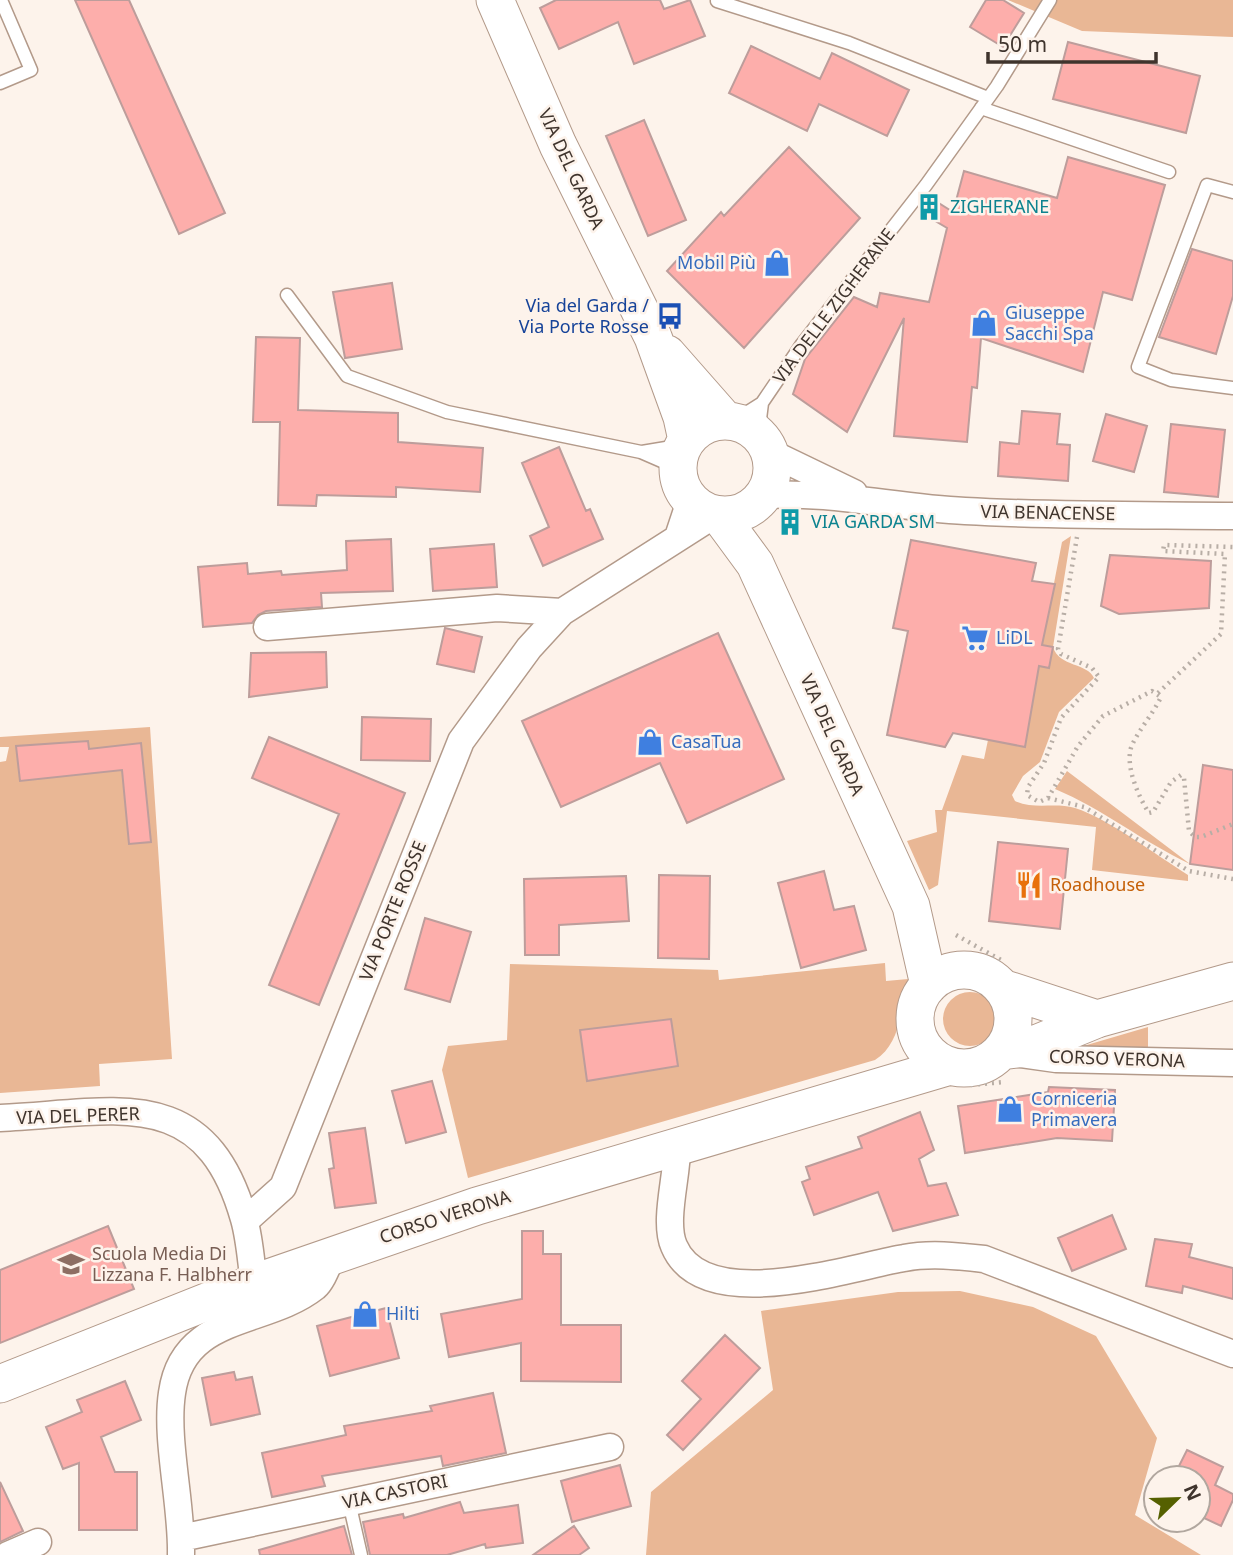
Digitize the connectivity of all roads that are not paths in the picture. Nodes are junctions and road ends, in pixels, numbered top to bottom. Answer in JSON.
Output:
{"nodes":[{"id":1,"x":1,"y":0,"type":"edge"},
{"id":2,"x":495,"y":0,"type":"edge"},
{"id":3,"x":1050,"y":0,"type":"edge"},
{"id":4,"x":717,"y":1,"type":"edge"},
{"id":5,"x":0,"y":83,"type":"edge"},
{"id":6,"x":984,"y":103,"type":"junction"},
{"id":7,"x":1169,"y":172,"type":"dead end"},
{"id":8,"x":1233,"y":192,"type":"edge"},
{"id":9,"x":287,"y":295,"type":"dead end"},
{"id":10,"x":653,"y":337,"type":"junction"},
{"id":11,"x":1233,"y":388,"type":"edge"},
{"id":12,"x":749,"y":426,"type":"junction"},
{"id":13,"x":641,"y":452,"type":"junction"},
{"id":14,"x":711,"y":486,"type":"junction"},
{"id":15,"x":865,"y":498,"type":"junction"},
{"id":16,"x":1233,"y":516,"type":"edge"},
{"id":17,"x":562,"y":612,"type":"junction"},
{"id":18,"x":267,"y":627,"type":"dead end"},
{"id":19,"x":911,"y":906,"type":"junction"},
{"id":20,"x":994,"y":974,"type":"junction"},
{"id":21,"x":1233,"y":981,"type":"edge"},
{"id":22,"x":929,"y":985,"type":"junction"},
{"id":23,"x":1097,"y":1019,"type":"junction"},
{"id":24,"x":917,"y":1034,"type":"junction"},
{"id":25,"x":1001,"y":1051,"type":"junction"},
{"id":26,"x":1233,"y":1063,"type":"edge"},
{"id":27,"x":950,"y":1066,"type":"junction"},
{"id":28,"x":899,"y":1079,"type":"junction"},
{"id":29,"x":0,"y":1118,"type":"edge"},
{"id":30,"x":677,"y":1146,"type":"junction"},
{"id":31,"x":245,"y":1221,"type":"junction"},
{"id":32,"x":333,"y":1254,"type":"junction"},
{"id":33,"x":254,"y":1283,"type":"junction"},
{"id":34,"x":1233,"y":1354,"type":"edge"},
{"id":35,"x":0,"y":1384,"type":"edge"},
{"id":36,"x":610,"y":1447,"type":"dead end"},
{"id":37,"x":349,"y":1502,"type":"junction"},
{"id":38,"x":38,"y":1542,"type":"dead end"},
{"id":39,"x":181,"y":1547,"type":"edge"},
{"id":40,"x":8,"y":1555,"type":"edge"},
{"id":41,"x":361,"y":1555,"type":"edge"}],
"edges":[{"from":1,"to":5,"type":"lane"},
{"from":2,"to":10,"type":"main road","name":"VIA DEL GARDA"},
{"from":3,"to":6,"type":"lane","name":"VIA DELLE ZIGHERANE"},
{"from":4,"to":6,"type":"lane"},
{"from":6,"to":7,"type":"lane"},
{"from":6,"to":12,"type":"lane","name":"VIA DELLE ZIGHERANE"},
{"from":8,"to":11,"type":"lane"},
{"from":9,"to":13,"type":"lane"},
{"from":10,"to":12,"type":"main road","name":"VIA DEL GARDA"},
{"from":10,"to":14,"type":"main road","name":"VIA DEL GARDA"},
{"from":12,"to":14,"type":"main road"},
{"from":12,"to":14,"type":"main road"},
{"from":12,"to":15,"type":"street"},
{"from":13,"to":14,"type":"lane"},
{"from":13,"to":14,"type":"lane"},
{"from":14,"to":15,"type":"street"},
{"from":14,"to":17,"type":"street","name":"VIA PORTE ROSSE"},
{"from":14,"to":19,"type":"main road","name":"VIA DEL GARDA"},
{"from":15,"to":16,"type":"street","name":"VIA BENACENSE"},
{"from":17,"to":18,"type":"street"},
{"from":17,"to":31,"type":"street","name":"VIA PORTE ROSSE"},
{"from":19,"to":20,"type":"main road","name":"VIA DEL GARDA"},
{"from":19,"to":22,"type":"main road","name":"VIA DEL GARDA"},
{"from":20,"to":22,"type":"main road"},
{"from":20,"to":23,"type":"main road"},
{"from":20,"to":25,"type":"main road"},
{"from":21,"to":23,"type":"main road"},
{"from":22,"to":24,"type":"main road"},
{"from":23,"to":25,"type":"main road"},
{"from":24,"to":27,"type":"main road"},
{"from":24,"to":28,"type":"main road"},
{"from":25,"to":26,"type":"street","name":"CORSO VERONA"},
{"from":25,"to":27,"type":"main road"},
{"from":27,"to":28,"type":"main road","name":"CORSO VERONA"},
{"from":28,"to":30,"type":"main road","name":"CORSO VERONA"},
{"from":29,"to":31,"type":"street","name":"VIA DEL PERER"},
{"from":30,"to":32,"type":"main road","name":"CORSO VERONA"},
{"from":30,"to":34,"type":"street"},
{"from":31,"to":33,"type":"street","name":"VIA DEL PERER"},
{"from":32,"to":33,"type":"main road","name":"CORSO VERONA"},
{"from":32,"to":39,"type":"street"},
{"from":33,"to":35,"type":"main road","name":"CORSO VERONA"},
{"from":36,"to":37,"type":"street","name":"VIA CASTORI"},
{"from":37,"to":39,"type":"street","name":"VIA CASTORI"},
{"from":37,"to":41,"type":"lane"},
{"from":38,"to":40,"type":"street"}]}
